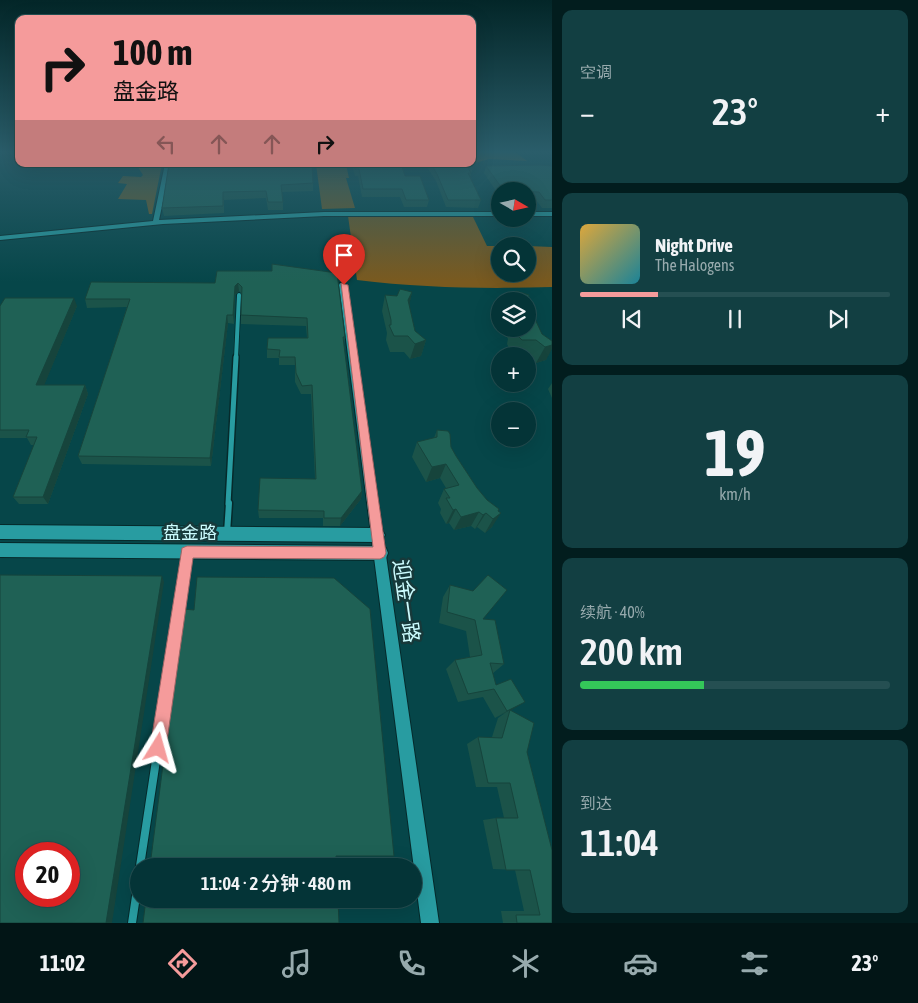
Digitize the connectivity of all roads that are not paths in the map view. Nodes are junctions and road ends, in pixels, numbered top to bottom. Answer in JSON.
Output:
{"nodes":[{"id":1,"x":162,"y":195,"type":"edge"},
{"id":2,"x":491,"y":214,"type":"edge"},
{"id":3,"x":536,"y":214,"type":"edge"},
{"id":4,"x":552,"y":214,"type":"edge"},
{"id":5,"x":156,"y":222,"type":"junction"},
{"id":6,"x":0,"y":238,"type":"edge"},
{"id":7,"x":344,"y":285,"type":"dead end"},
{"id":8,"x":239,"y":295,"type":"dead end"},
{"id":9,"x":0,"y":532,"type":"edge"},
{"id":10,"x":227,"y":534,"type":"junction"},
{"id":11,"x":377,"y":535,"type":"junction"},
{"id":12,"x":0,"y":550,"type":"edge"},
{"id":13,"x":187,"y":552,"type":"junction"},
{"id":14,"x":380,"y":553,"type":"junction"},
{"id":15,"x":141,"y":858,"type":"edge"},
{"id":16,"x":134,"y":908,"type":"edge"},
{"id":17,"x":132,"y":923,"type":"edge"},
{"id":18,"x":430,"y":923,"type":"edge"}],
"edges":[{"from":1,"to":5,"type":"street"},
{"from":2,"to":5,"type":"street"},
{"from":3,"to":4,"type":"street"},
{"from":5,"to":6,"type":"street"},
{"from":7,"to":11,"type":"street","name":"迎金一路"},
{"from":8,"to":10,"type":"lane"},
{"from":9,"to":10,"type":"street","name":"盘金路"},
{"from":10,"to":11,"type":"street","name":"盘金路"},
{"from":11,"to":14,"type":"street","name":"迎金一路"},
{"from":12,"to":13,"type":"street","name":"盘金路"},
{"from":13,"to":14,"type":"street","name":"盘金路"},
{"from":13,"to":15,"type":"lane"},
{"from":14,"to":18,"type":"street","name":"迎金一路"},
{"from":16,"to":17,"type":"lane"}]}
